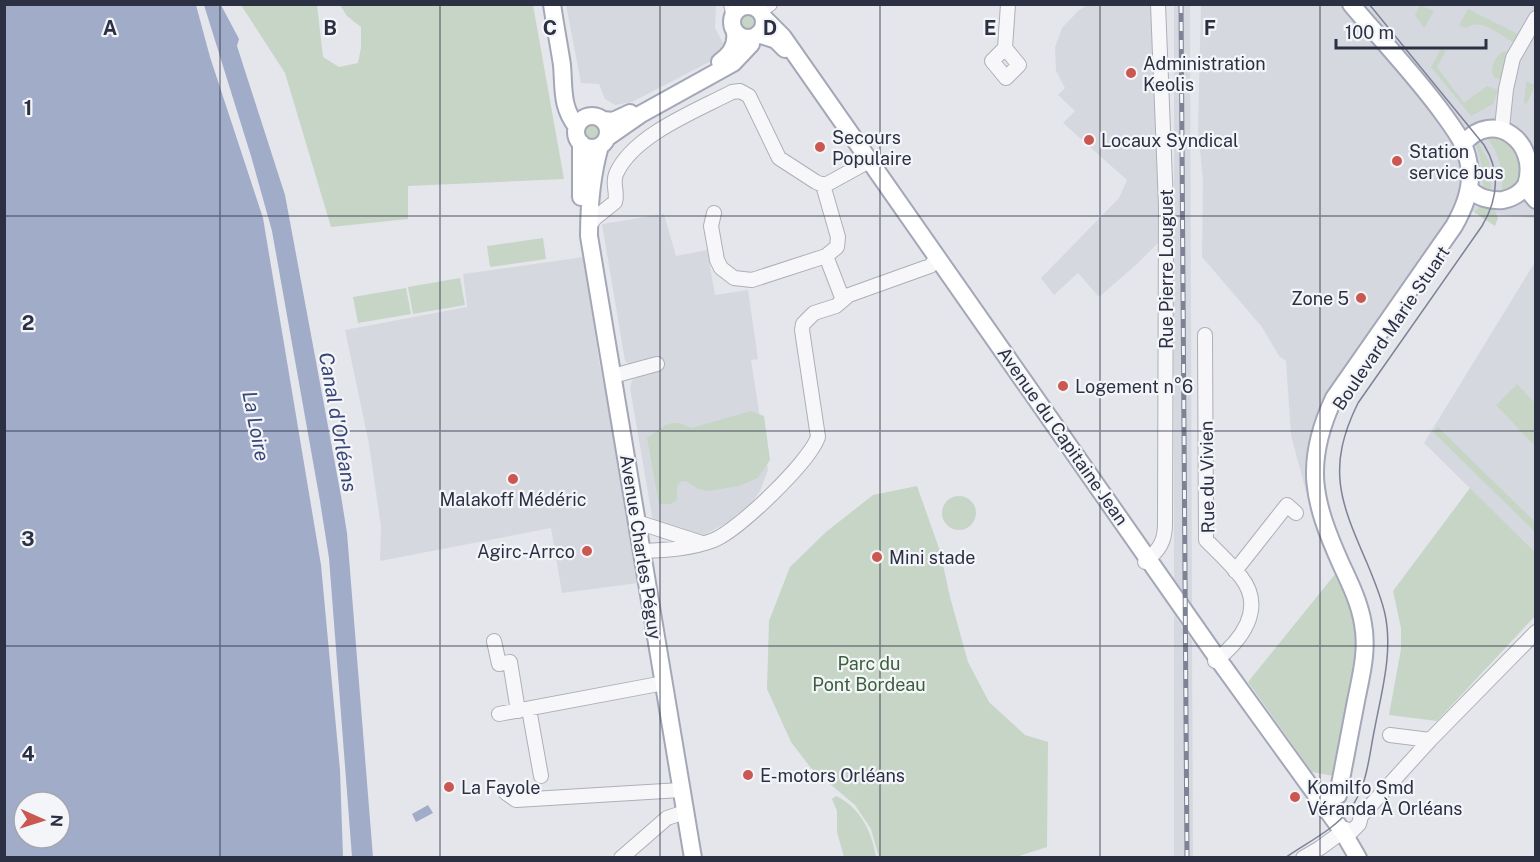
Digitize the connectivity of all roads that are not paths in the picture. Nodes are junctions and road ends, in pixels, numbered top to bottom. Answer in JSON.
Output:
{"nodes":[{"id":1,"x":552,"y":4,"type":"edge"},
{"id":2,"x":1008,"y":4,"type":"edge"},
{"id":3,"x":1158,"y":4,"type":"edge"},
{"id":4,"x":1351,"y":4,"type":"edge"},
{"id":5,"x":750,"y":17,"type":"edge"},
{"id":6,"x":1536,"y":18,"type":"edge"},
{"id":7,"x":1005,"y":48,"type":"dead end"},
{"id":8,"x":587,"y":127,"type":"junction"},
{"id":9,"x":1502,"y":128,"type":"junction"},
{"id":10,"x":1466,"y":140,"type":"junction"},
{"id":11,"x":604,"y":142,"type":"junction"},
{"id":12,"x":867,"y":163,"type":"junction"},
{"id":13,"x":823,"y":185,"type":"junction"},
{"id":14,"x":1473,"y":192,"type":"junction"},
{"id":15,"x":1530,"y":193,"type":"edge"},
{"id":16,"x":714,"y":213,"type":"dead end"},
{"id":17,"x":589,"y":231,"type":"junction"},
{"id":18,"x":826,"y":256,"type":"junction"},
{"id":19,"x":936,"y":260,"type":"junction"},
{"id":20,"x":843,"y":300,"type":"junction"},
{"id":21,"x":1205,"y":335,"type":"dead end"},
{"id":22,"x":657,"y":364,"type":"dead end"},
{"id":23,"x":613,"y":376,"type":"junction"},
{"id":24,"x":1296,"y":513,"type":"dead end"},
{"id":25,"x":637,"y":522,"type":"junction"},
{"id":26,"x":702,"y":543,"type":"junction"},
{"id":27,"x":642,"y":551,"type":"junction"},
{"id":28,"x":1147,"y":560,"type":"junction"},
{"id":29,"x":1235,"y":571,"type":"junction"},
{"id":30,"x":1536,"y":632,"type":"edge"},
{"id":31,"x":494,"y":641,"type":"dead end"},
{"id":32,"x":1216,"y":660,"type":"junction"},
{"id":33,"x":664,"y":683,"type":"junction"},
{"id":34,"x":524,"y":710,"type":"junction"},
{"id":35,"x":499,"y":714,"type":"dead end"},
{"id":36,"x":1390,"y":735,"type":"dead end"},
{"id":37,"x":1430,"y":740,"type":"junction"},
{"id":38,"x":541,"y":776,"type":"dead end"},
{"id":39,"x":681,"y":790,"type":"junction"},
{"id":40,"x":506,"y":793,"type":"dead end"},
{"id":41,"x":1338,"y":795,"type":"junction"},
{"id":42,"x":1319,"y":800,"type":"junction"},
{"id":43,"x":685,"y":812,"type":"junction"},
{"id":44,"x":1341,"y":828,"type":"junction"},
{"id":45,"x":621,"y":858,"type":"edge"},
{"id":46,"x":693,"y":858,"type":"edge"},
{"id":47,"x":1303,"y":858,"type":"edge"},
{"id":48,"x":1353,"y":858,"type":"edge"},
{"id":49,"x":1358,"y":858,"type":"edge"},
{"id":50,"x":1364,"y":858,"type":"edge"}],
"edges":[{"from":1,"to":8,"type":"main road","name":"Avenue Charles Péguy"},
{"from":2,"to":7,"type":"street"},
{"from":3,"to":28,"type":"street","name":"Rue Pierre Louguet"},
{"from":4,"to":10,"type":"main road"},
{"from":5,"to":8,"type":"main road"},
{"from":5,"to":11,"type":"main road"},
{"from":5,"to":12,"type":"main road","name":"Avenue du Capitaine Jean"},
{"from":6,"to":9,"type":"street"},
{"from":8,"to":11,"type":"main road"},
{"from":8,"to":11,"type":"main road"},
{"from":8,"to":17,"type":"main road","name":"Avenue Charles Péguy"},
{"from":9,"to":10,"type":"main road"},
{"from":9,"to":15,"type":"main road"},
{"from":10,"to":14,"type":"main road"},
{"from":11,"to":17,"type":"main road","name":"Avenue Charles Péguy"},
{"from":12,"to":13,"type":"street"},
{"from":12,"to":19,"type":"main road","name":"Avenue du Capitaine Jean"},
{"from":13,"to":17,"type":"street"},
{"from":13,"to":18,"type":"street"},
{"from":14,"to":15,"type":"main road"},
{"from":14,"to":41,"type":"main road"},
{"from":14,"to":44,"type":"main road","name":"Boulevard Marie Stuart"},
{"from":16,"to":18,"type":"street"},
{"from":17,"to":23,"type":"main road","name":"Avenue Charles Péguy"},
{"from":18,"to":20,"type":"street"},
{"from":19,"to":20,"type":"street"},
{"from":19,"to":28,"type":"main road","name":"Avenue du Capitaine Jean"},
{"from":20,"to":26,"type":"street"},
{"from":21,"to":29,"type":"street","name":"Rue du Vivien"},
{"from":22,"to":23,"type":"street"},
{"from":23,"to":25,"type":"main road","name":"Avenue Charles Péguy"},
{"from":24,"to":29,"type":"street"},
{"from":25,"to":26,"type":"street"},
{"from":25,"to":27,"type":"main road","name":"Avenue Charles Péguy"},
{"from":26,"to":27,"type":"street"},
{"from":27,"to":33,"type":"main road","name":"Avenue Charles Péguy"},
{"from":28,"to":32,"type":"main road","name":"Avenue du Capitaine Jean"},
{"from":29,"to":32,"type":"street","name":"Rue du Vivien"},
{"from":30,"to":37,"type":"street"},
{"from":31,"to":34,"type":"street"},
{"from":32,"to":42,"type":"main road","name":"Avenue du Capitaine Jean"},
{"from":32,"to":44,"type":"main road","name":"Avenue du Capitaine Jean"},
{"from":33,"to":34,"type":"street"},
{"from":33,"to":39,"type":"main road","name":"Avenue Charles Péguy"},
{"from":34,"to":35,"type":"street"},
{"from":34,"to":38,"type":"street"},
{"from":36,"to":37,"type":"street"},
{"from":37,"to":44,"type":"street"},
{"from":39,"to":40,"type":"street"},
{"from":39,"to":43,"type":"main road","name":"Avenue Charles Péguy"},
{"from":41,"to":42,"type":"main road"},
{"from":41,"to":44,"type":"main road"},
{"from":42,"to":44,"type":"main road","name":"Avenue du Capitaine Jean"},
{"from":43,"to":45,"type":"street"},
{"from":43,"to":46,"type":"main road","name":"Avenue Charles Péguy"},
{"from":44,"to":47,"type":"street"},
{"from":44,"to":48,"type":"main road","name":"Avenue du Capitaine Jean"},
{"from":44,"to":49,"type":"main road","name":"Avenue du Capitaine Jean"},
{"from":44,"to":50,"type":"main road","name":"Avenue du Capitaine Jean"}]}
